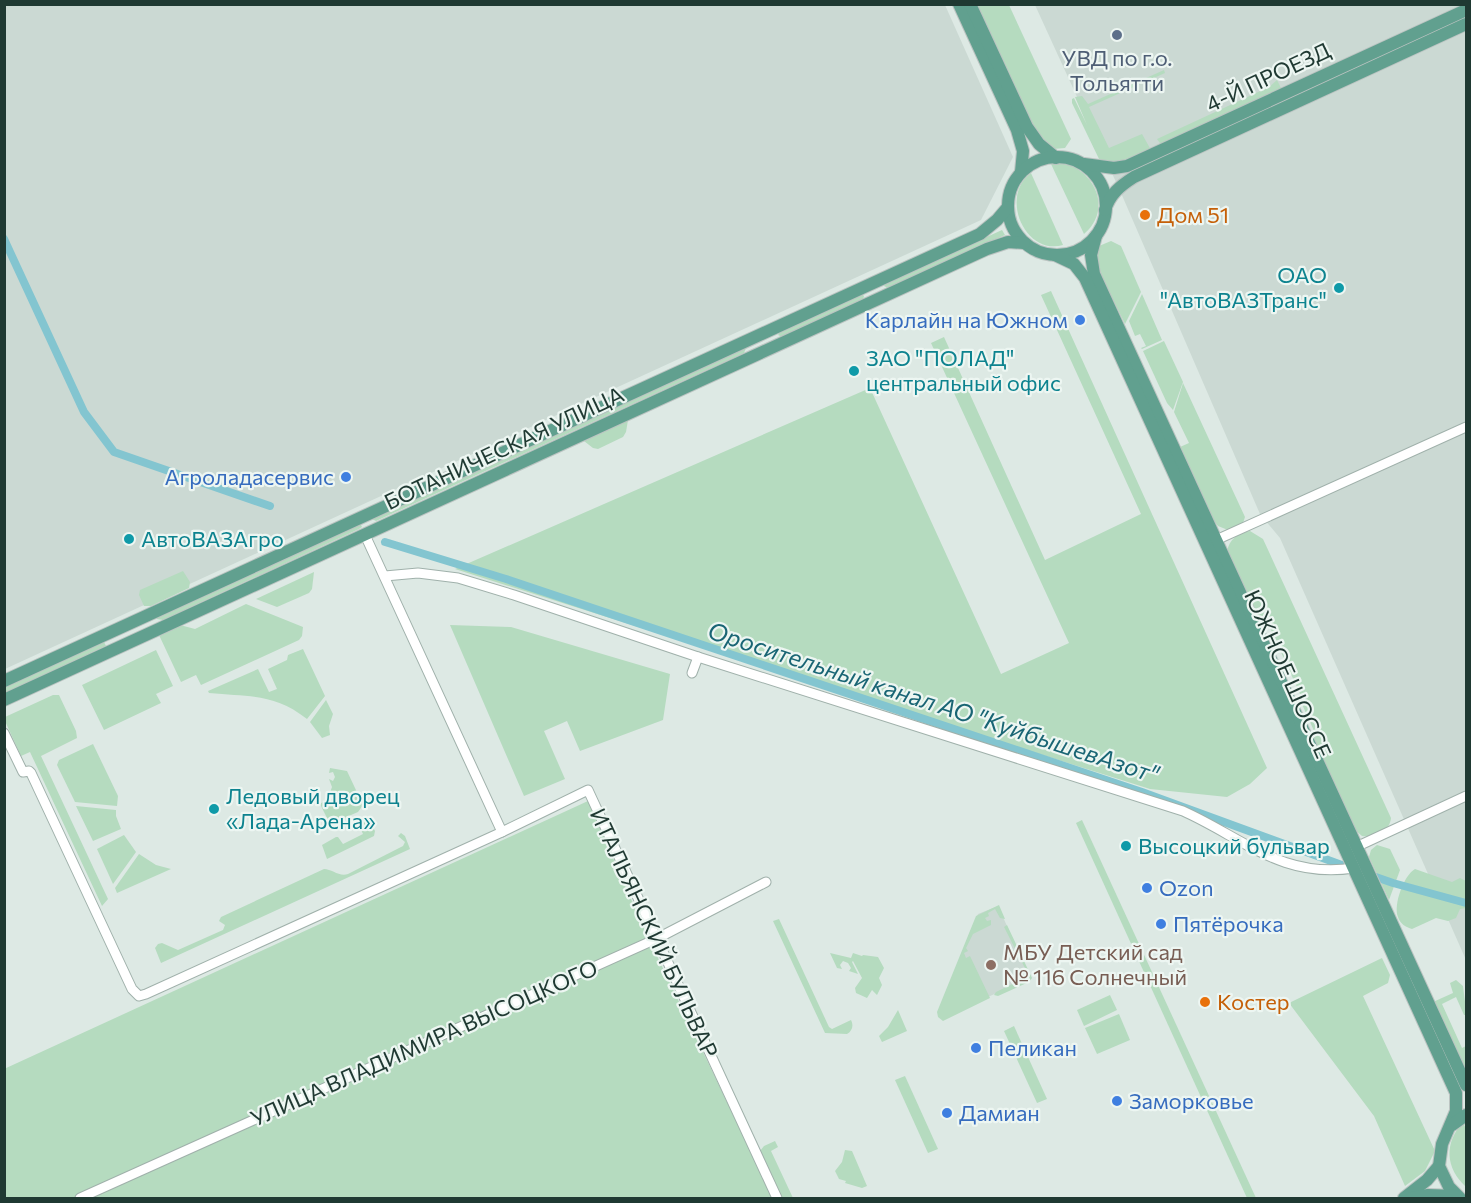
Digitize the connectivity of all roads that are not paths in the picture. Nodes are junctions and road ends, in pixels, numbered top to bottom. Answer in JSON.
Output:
{"nodes":[{"id":1,"x":959,"y":4,"type":"edge"},
{"id":2,"x":970,"y":4,"type":"edge"},
{"id":3,"x":1467,"y":10,"type":"edge"},
{"id":4,"x":1467,"y":24,"type":"edge"},
{"id":5,"x":1056,"y":158,"type":"junction"},
{"id":6,"x":1084,"y":164,"type":"junction"},
{"id":7,"x":1022,"y":172,"type":"junction"},
{"id":8,"x":1008,"y":207,"type":"junction"},
{"id":9,"x":1105,"y":210,"type":"junction"},
{"id":10,"x":1096,"y":236,"type":"junction"},
{"id":11,"x":1024,"y":243,"type":"junction"},
{"id":12,"x":1055,"y":255,"type":"junction"},
{"id":13,"x":868,"y":285,"type":"junction"},
{"id":14,"x":875,"y":301,"type":"junction"},
{"id":15,"x":761,"y":334,"type":"junction"},
{"id":16,"x":768,"y":349,"type":"junction"},
{"id":17,"x":1467,"y":427,"type":"edge"},
{"id":18,"x":366,"y":515,"type":"junction"},
{"id":19,"x":369,"y":533,"type":"junction"},
{"id":20,"x":1216,"y":540,"type":"junction"},
{"id":21,"x":385,"y":576,"type":"junction"},
{"id":22,"x":145,"y":617,"type":"junction"},
{"id":23,"x":152,"y":633,"type":"junction"},
{"id":24,"x":698,"y":657,"type":"junction"},
{"id":25,"x":692,"y":673,"type":"dead end"},
{"id":26,"x":4,"y":681,"type":"edge"},
{"id":27,"x":4,"y":700,"type":"edge"},
{"id":28,"x":4,"y":734,"type":"edge"},
{"id":29,"x":1467,"y":796,"type":"edge"},
{"id":30,"x":502,"y":832,"type":"junction"},
{"id":31,"x":1356,"y":847,"type":"junction"},
{"id":32,"x":1354,"y":868,"type":"junction"},
{"id":33,"x":766,"y":882,"type":"dead end"},
{"id":34,"x":656,"y":939,"type":"junction"},
{"id":35,"x":1467,"y":1085,"type":"edge"},
{"id":36,"x":1467,"y":1115,"type":"edge"},
{"id":37,"x":1452,"y":1125,"type":"junction"},
{"id":38,"x":1439,"y":1166,"type":"junction"},
{"id":39,"x":1458,"y":1197,"type":"edge"},
{"id":40,"x":80,"y":1198,"type":"edge"},
{"id":41,"x":777,"y":1198,"type":"edge"},
{"id":42,"x":1404,"y":1198,"type":"edge"},
{"id":43,"x":1412,"y":1198,"type":"edge"}],
"edges":[{"from":1,"to":7,"type":"main road"},
{"from":2,"to":5,"type":"main road"},
{"from":3,"to":6,"type":"main road","name":"4-Й ПРОЕЗД"},
{"from":4,"to":9,"type":"main road","name":"4-Й ПРОЕЗД"},
{"from":5,"to":6,"type":"main road"},
{"from":5,"to":7,"type":"main road"},
{"from":6,"to":9,"type":"main road"},
{"from":7,"to":8,"type":"main road"},
{"from":8,"to":11,"type":"main road"},
{"from":8,"to":13,"type":"main road","name":"БОТАНИЧЕСКАЯ УЛИЦА"},
{"from":9,"to":10,"type":"main road"},
{"from":10,"to":12,"type":"main road"},
{"from":10,"to":20,"type":"main road","name":"ЮЖНОЕ ШОССЕ"},
{"from":11,"to":12,"type":"main road"},
{"from":11,"to":14,"type":"main road","name":"БОТАНИЧЕСКАЯ УЛИЦА"},
{"from":12,"to":32,"type":"main road","name":"ЮЖНОЕ ШОССЕ"},
{"from":13,"to":14,"type":"main road"},
{"from":13,"to":15,"type":"main road","name":"БОТАНИЧЕСКАЯ УЛИЦА"},
{"from":14,"to":16,"type":"main road","name":"БОТАНИЧЕСКАЯ УЛИЦА"},
{"from":15,"to":16,"type":"main road"},
{"from":15,"to":18,"type":"main road","name":"БОТАНИЧЕСКАЯ УЛИЦА"},
{"from":16,"to":19,"type":"main road","name":"БОТАНИЧЕСКАЯ УЛИЦА"},
{"from":17,"to":20,"type":"street"},
{"from":18,"to":19,"type":"main road"},
{"from":18,"to":22,"type":"main road","name":"БОТАНИЧЕСКАЯ УЛИЦА"},
{"from":19,"to":21,"type":"street"},
{"from":19,"to":23,"type":"main road","name":"БОТАНИЧЕСКАЯ УЛИЦА"},
{"from":20,"to":31,"type":"main road","name":"ЮЖНОЕ ШОССЕ"},
{"from":21,"to":24,"type":"street"},
{"from":21,"to":30,"type":"street"},
{"from":22,"to":23,"type":"main road"},
{"from":22,"to":26,"type":"main road","name":"БОТАНИЧЕСКАЯ УЛИЦА"},
{"from":23,"to":27,"type":"main road","name":"БОТАНИЧЕСКАЯ УЛИЦА"},
{"from":24,"to":25,"type":"street"},
{"from":24,"to":32,"type":"street"},
{"from":28,"to":30,"type":"street"},
{"from":29,"to":31,"type":"street"},
{"from":30,"to":34,"type":"street","name":"ИТАЛЬЯНСКИЙ БУЛЬВАР"},
{"from":31,"to":35,"type":"main road","name":"ЮЖНОЕ ШОССЕ"},
{"from":32,"to":37,"type":"main road","name":"ЮЖНОЕ ШОССЕ"},
{"from":33,"to":34,"type":"street","name":"УЛИЦА ВЛАДИМИРА ВЫСОЦКОГО"},
{"from":34,"to":40,"type":"street","name":"УЛИЦА ВЛАДИМИРА ВЫСОЦКОГО"},
{"from":34,"to":41,"type":"street","name":"ИТАЛЬЯНСКИЙ БУЛЬВАР"},
{"from":36,"to":37,"type":"main road"},
{"from":37,"to":38,"type":"main road","name":"ЮЖНОЕ ШОССЕ"},
{"from":38,"to":39,"type":"main road"},
{"from":38,"to":42,"type":"main road"},
{"from":39,"to":43,"type":"main road"}]}
